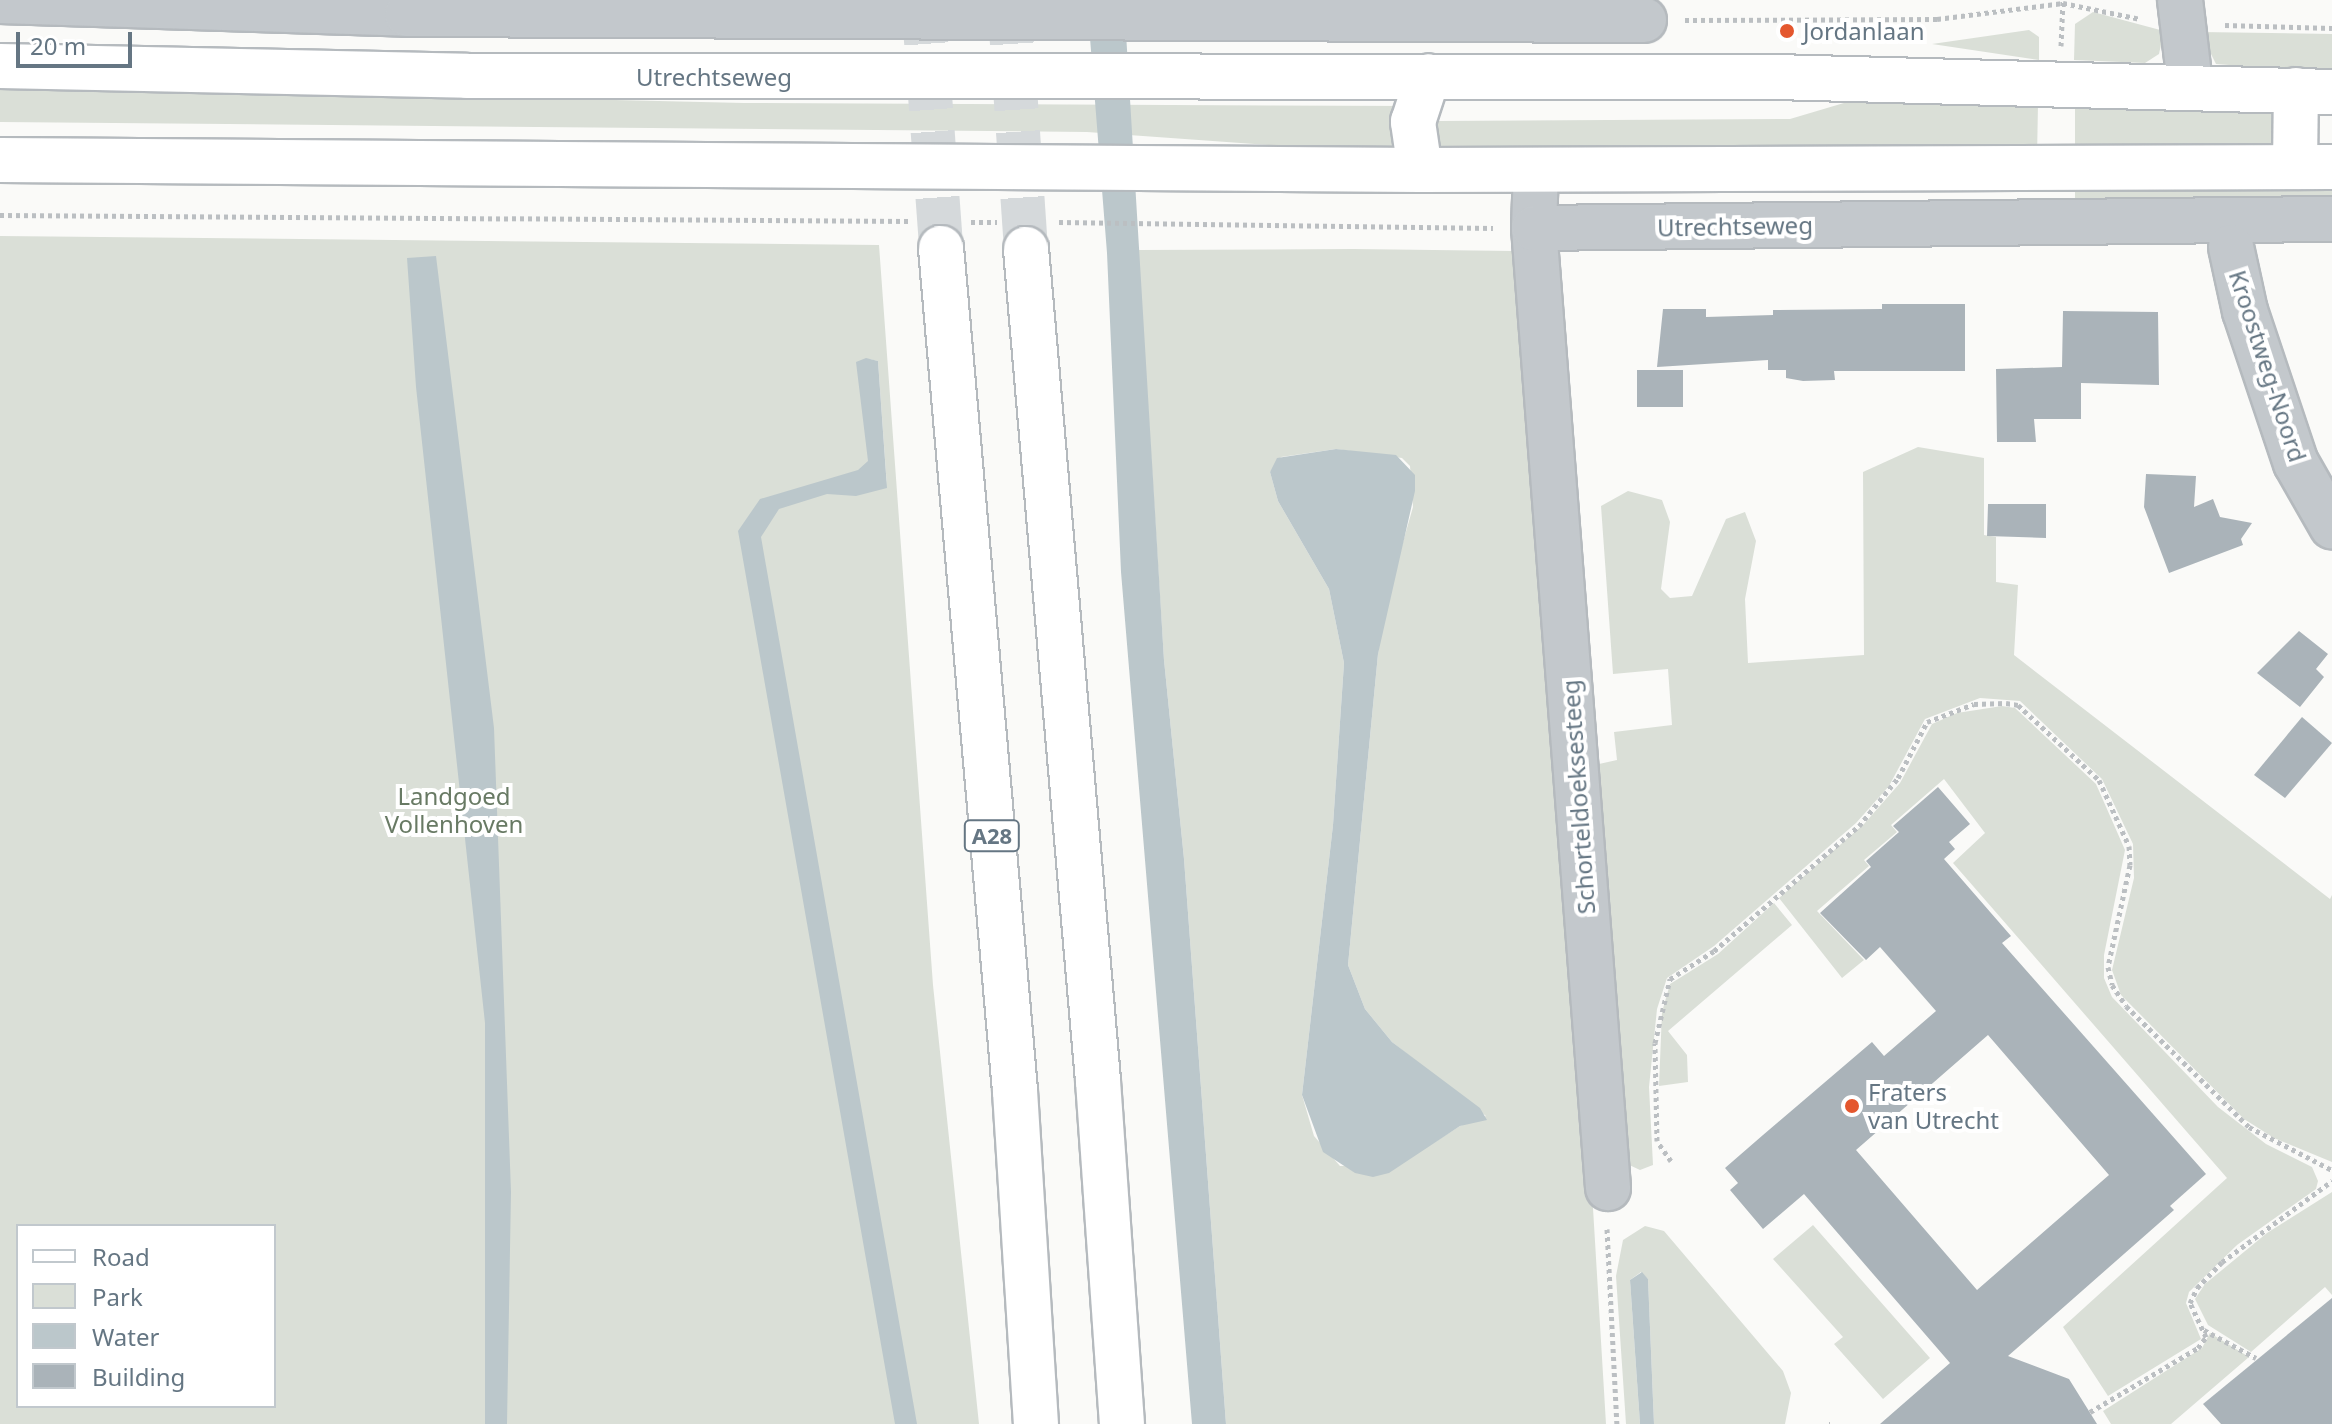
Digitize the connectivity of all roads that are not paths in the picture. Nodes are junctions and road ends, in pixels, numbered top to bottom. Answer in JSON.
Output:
{"nodes":[{"id":1,"x":2180,"y":0,"type":"edge"},
{"id":2,"x":0,"y":1,"type":"edge"},
{"id":3,"x":1287,"y":8,"type":"edge"},
{"id":4,"x":1644,"y":20,"type":"road end"},
{"id":5,"x":0,"y":66,"type":"edge"},
{"id":6,"x":1428,"y":76,"type":"junction"},
{"id":7,"x":1282,"y":77,"type":"junction"},
{"id":8,"x":2190,"y":84,"type":"junction"},
{"id":9,"x":2314,"y":91,"type":"edge"},
{"id":10,"x":0,"y":160,"type":"edge"},
{"id":11,"x":2314,"y":167,"type":"edge"},
{"id":12,"x":1420,"y":170,"type":"junction"},
{"id":13,"x":1536,"y":170,"type":"junction"},
{"id":14,"x":2332,"y":219,"type":"edge"},
{"id":15,"x":1534,"y":228,"type":"junction"},
{"id":16,"x":2231,"y":247,"type":"dead end"},
{"id":17,"x":941,"y":248,"type":"tunnel mouth"},
{"id":18,"x":1026,"y":249,"type":"tunnel mouth"},
{"id":19,"x":2332,"y":526,"type":"edge"},
{"id":20,"x":1608,"y":1188,"type":"road end"},
{"id":21,"x":1036,"y":1424,"type":"edge"},
{"id":22,"x":1122,"y":1424,"type":"edge"}],
"edges":[{"from":1,"to":8,"type":"street"},
{"from":2,"to":3,"type":"street"},
{"from":3,"to":4,"type":"street"},
{"from":3,"to":7,"type":"street"},
{"from":5,"to":7,"type":"main road","name":"Utrechtseweg"},
{"from":6,"to":7,"type":"main road","name":"Utrechtseweg"},
{"from":6,"to":8,"type":"main road","name":"Utrechtseweg"},
{"from":6,"to":12,"type":"main road"},
{"from":8,"to":9,"type":"main road","name":"Utrechtseweg"},
{"from":9,"to":11,"type":"main road","name":"Utrechtseweg"},
{"from":10,"to":12,"type":"main road","name":"Utrechtseweg"},
{"from":11,"to":13,"type":"main road","name":"Utrechtseweg"},
{"from":12,"to":13,"type":"main road","name":"Utrechtseweg"},
{"from":13,"to":15,"type":"street","name":"Schorteldoeksesteeg"},
{"from":14,"to":15,"type":"street","name":"Utrechtseweg"},
{"from":15,"to":20,"type":"street","name":"Schorteldoeksesteeg"},
{"from":16,"to":19,"type":"street","name":"Kroostweg-Noord"},
{"from":17,"to":21,"type":"main road","number":"A28"},
{"from":18,"to":22,"type":"main road"}]}
